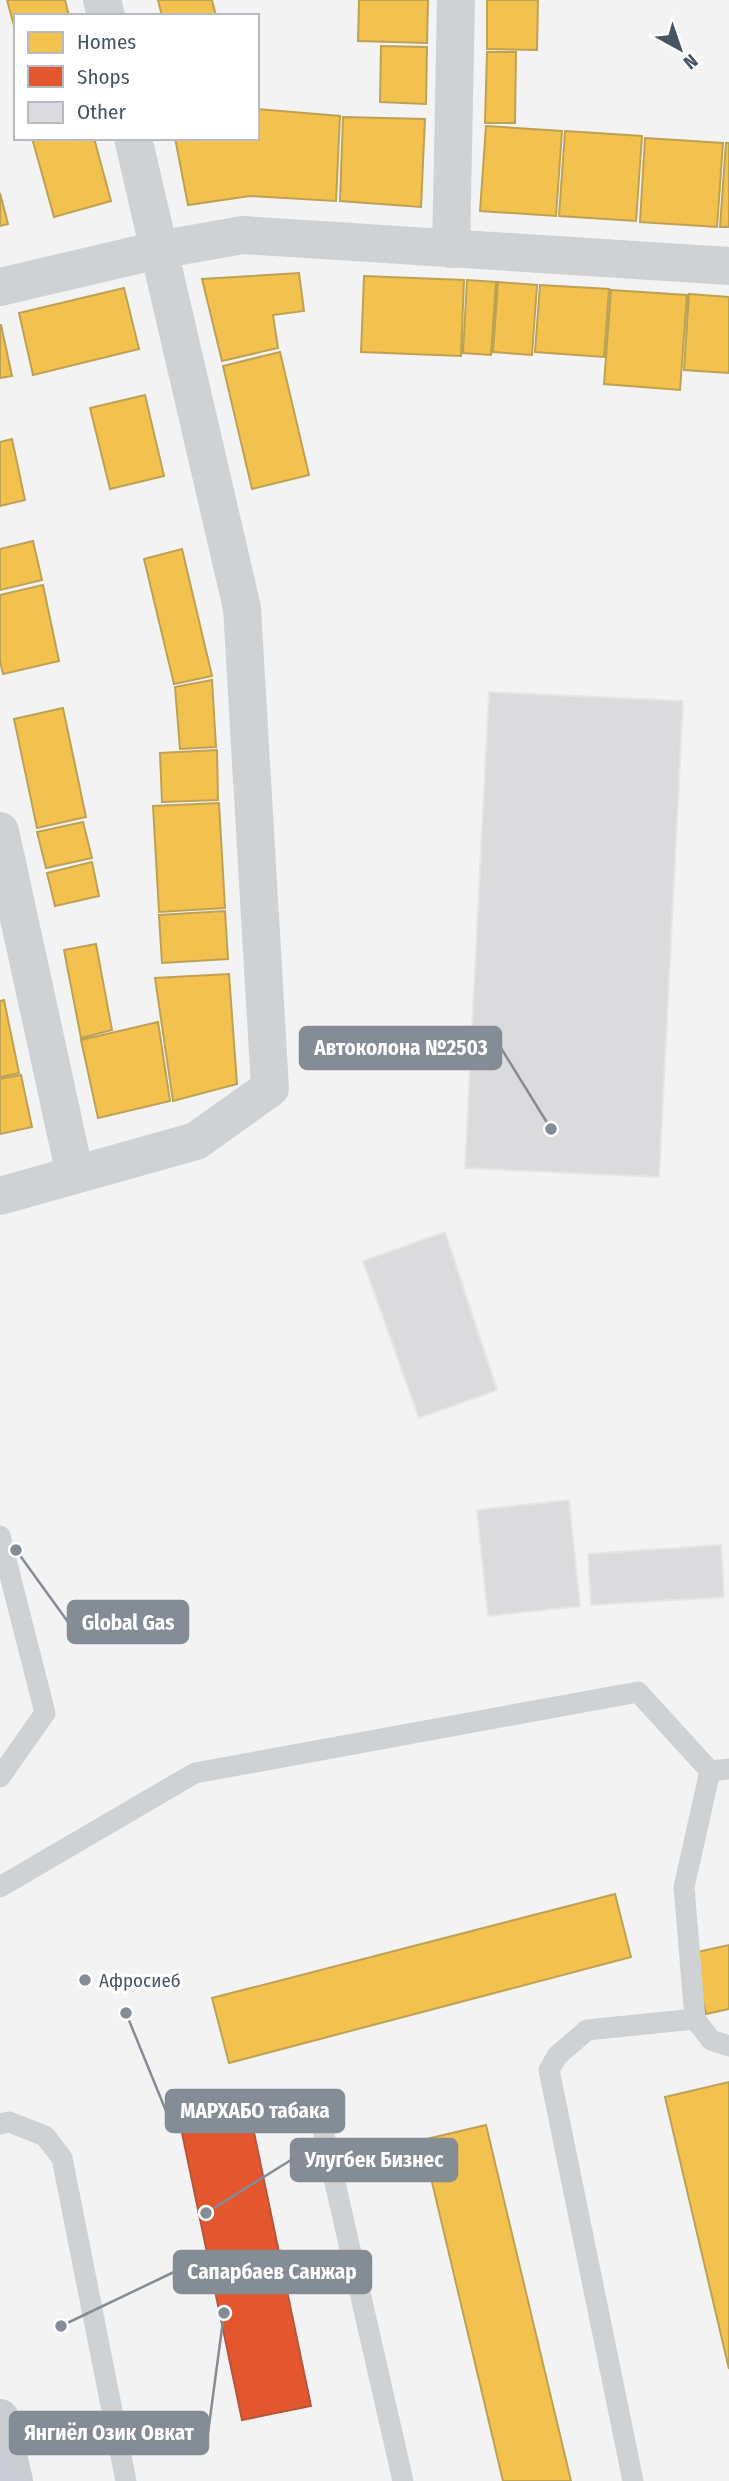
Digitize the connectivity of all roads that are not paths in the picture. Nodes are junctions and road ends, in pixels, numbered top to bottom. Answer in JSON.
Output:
{"nodes":[{"id":1,"x":456,"y":0,"type":"edge"},
{"id":2,"x":133,"y":140,"type":"edge"},
{"id":3,"x":451,"y":248,"type":"junction"},
{"id":4,"x":158,"y":250,"type":"junction"},
{"id":5,"x":729,"y":267,"type":"edge"},
{"id":6,"x":0,"y":287,"type":"edge"},
{"id":7,"x":0,"y":831,"type":"edge"},
{"id":8,"x":75,"y":1175,"type":"junction"},
{"id":9,"x":0,"y":1196,"type":"edge"},
{"id":10,"x":0,"y":1536,"type":"edge"},
{"id":11,"x":720,"y":1770,"type":"edge"},
{"id":12,"x":0,"y":1777,"type":"edge"},
{"id":13,"x":0,"y":1887,"type":"edge"},
{"id":14,"x":695,"y":2019,"type":"junction"},
{"id":15,"x":729,"y":2046,"type":"edge"},
{"id":16,"x":320,"y":2117,"type":"dead end"},
{"id":17,"x":0,"y":2124,"type":"edge"},
{"id":18,"x":0,"y":2418,"type":"edge"},
{"id":19,"x":14,"y":2481,"type":"edge"},
{"id":20,"x":126,"y":2481,"type":"edge"},
{"id":21,"x":403,"y":2481,"type":"edge"},
{"id":22,"x":633,"y":2481,"type":"edge"}],
"edges":[{"from":1,"to":3,"type":"street"},
{"from":2,"to":4,"type":"street"},
{"from":3,"to":4,"type":"street"},
{"from":3,"to":5,"type":"street"},
{"from":4,"to":6,"type":"street"},
{"from":4,"to":8,"type":"street"},
{"from":7,"to":8,"type":"street"},
{"from":8,"to":9,"type":"street"},
{"from":10,"to":12,"type":"lane"},
{"from":11,"to":13,"type":"lane"},
{"from":11,"to":14,"type":"lane"},
{"from":14,"to":15,"type":"lane"},
{"from":14,"to":22,"type":"lane"},
{"from":16,"to":21,"type":"lane"},
{"from":17,"to":20,"type":"lane"},
{"from":18,"to":19,"type":"main road"}]}
